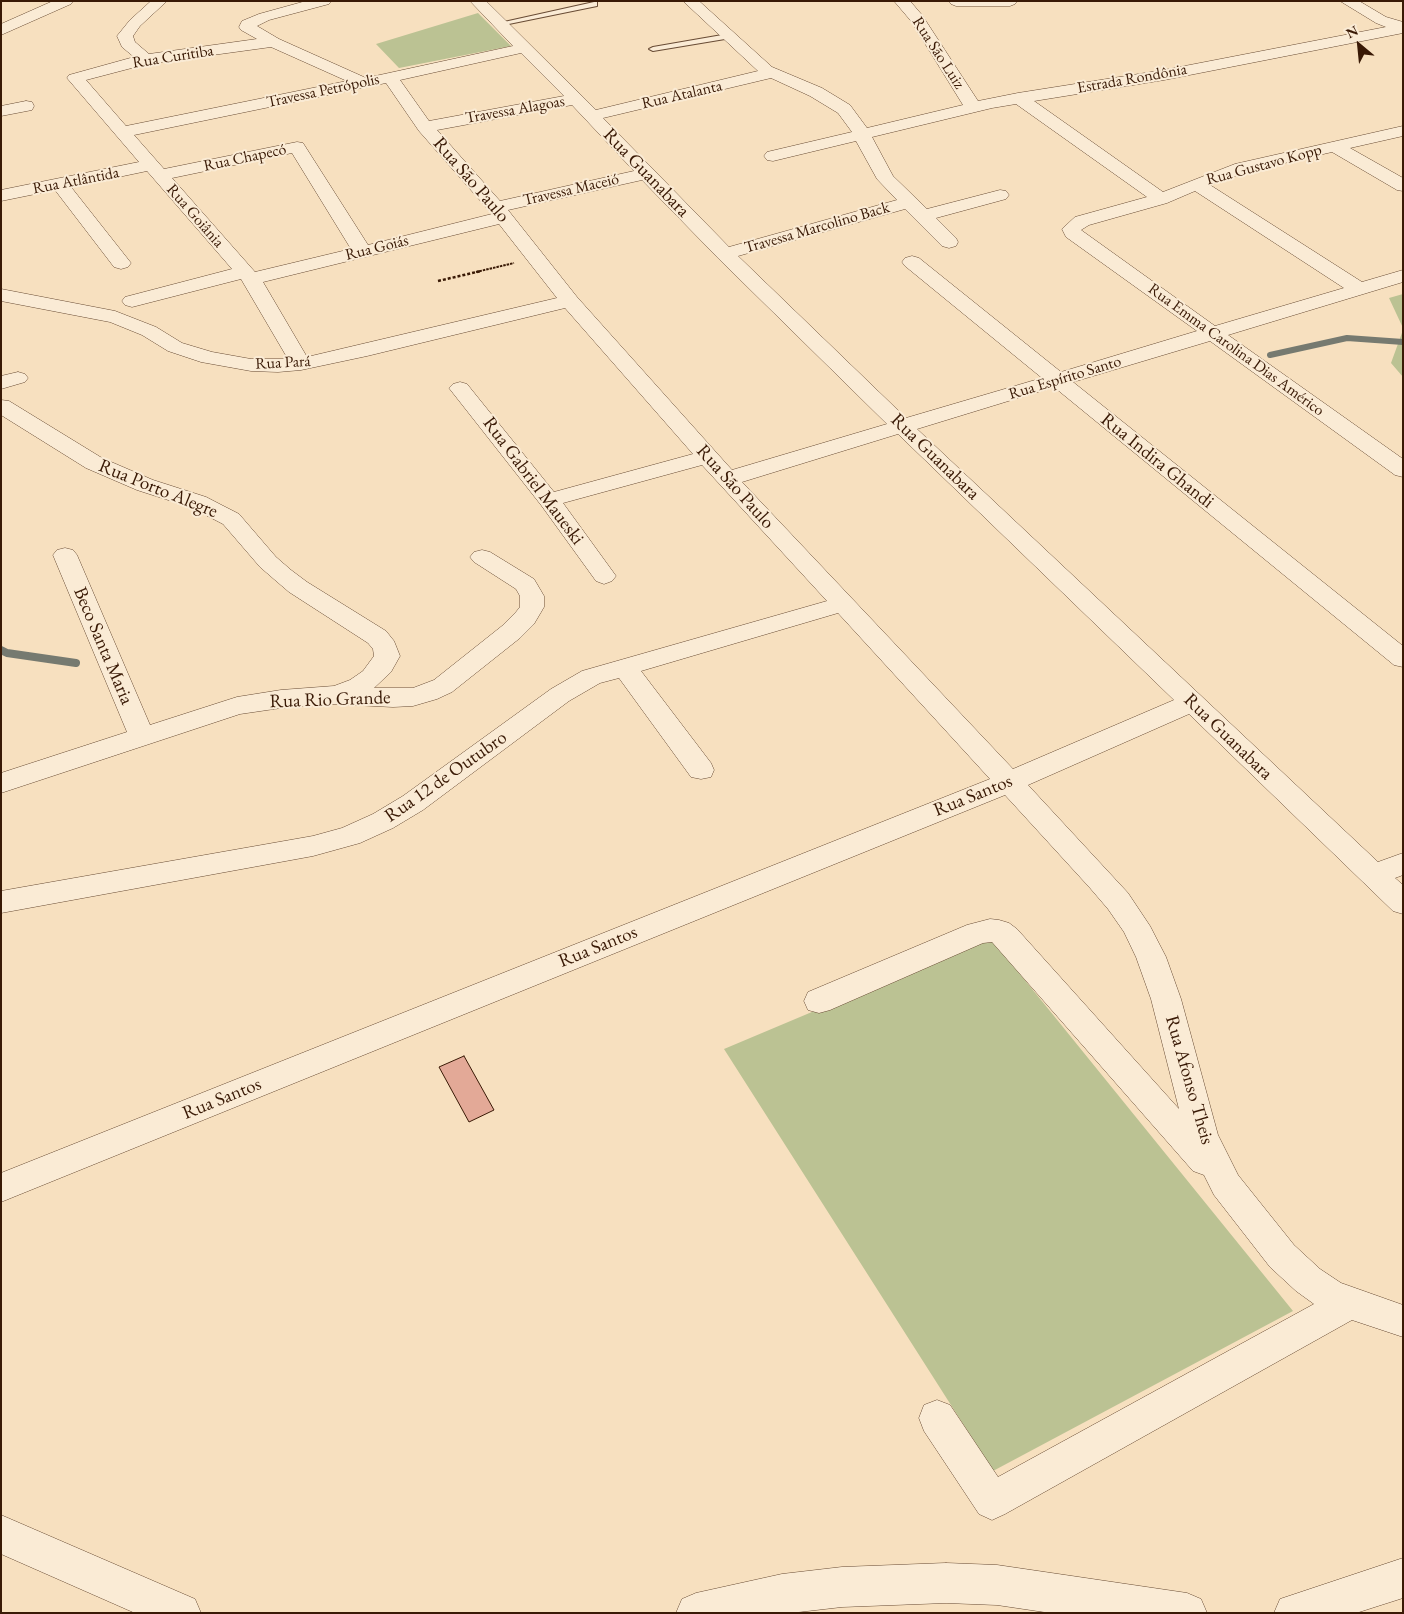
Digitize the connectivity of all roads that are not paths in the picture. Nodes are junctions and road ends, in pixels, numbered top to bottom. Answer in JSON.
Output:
{"nodes":[{"id":1,"x":66,"y":1,"type":"edge"},
{"id":2,"x":160,"y":1,"type":"edge"},
{"id":3,"x":324,"y":1,"type":"edge"},
{"id":4,"x":477,"y":1,"type":"edge"},
{"id":5,"x":690,"y":1,"type":"edge"},
{"id":6,"x":900,"y":1,"type":"edge"},
{"id":7,"x":956,"y":1,"type":"edge"},
{"id":8,"x":1010,"y":1,"type":"edge"},
{"id":9,"x":1347,"y":1,"type":"edge"},
{"id":10,"x":594,"y":4,"type":"dead end"},
{"id":11,"x":499,"y":24,"type":"junction"},
{"id":12,"x":1403,"y":27,"type":"edge"},
{"id":13,"x":1,"y":30,"type":"edge"},
{"id":14,"x":728,"y":36,"type":"junction"},
{"id":15,"x":273,"y":42,"type":"junction"},
{"id":16,"x":524,"y":48,"type":"junction"},
{"id":17,"x":653,"y":49,"type":"dead end"},
{"id":18,"x":146,"y":59,"type":"junction"},
{"id":19,"x":772,"y":73,"type":"junction"},
{"id":20,"x":390,"y":77,"type":"junction"},
{"id":21,"x":75,"y":78,"type":"joint"},
{"id":22,"x":364,"y":83,"type":"junction"},
{"id":23,"x":1018,"y":98,"type":"junction"},
{"id":24,"x":576,"y":99,"type":"junction"},
{"id":25,"x":26,"y":106,"type":"dead end"},
{"id":26,"x":973,"y":107,"type":"junction"},
{"id":27,"x":1,"y":111,"type":"edge"},
{"id":28,"x":592,"y":116,"type":"junction"},
{"id":29,"x":425,"y":127,"type":"junction"},
{"id":30,"x":1403,"y":131,"type":"edge"},
{"id":31,"x":122,"y":132,"type":"junction"},
{"id":32,"x":862,"y":134,"type":"junction"},
{"id":33,"x":1335,"y":147,"type":"junction"},
{"id":34,"x":773,"y":156,"type":"dead end"},
{"id":35,"x":156,"y":170,"type":"junction"},
{"id":36,"x":646,"y":174,"type":"junction"},
{"id":37,"x":59,"y":184,"type":"junction"},
{"id":38,"x":1196,"y":184,"type":"junction"},
{"id":39,"x":973,"y":185,"type":"dead end"},
{"id":40,"x":1403,"y":186,"type":"edge"},
{"id":41,"x":1,"y":196,"type":"edge"},
{"id":42,"x":1160,"y":199,"type":"junction"},
{"id":43,"x":909,"y":202,"type":"junction"},
{"id":44,"x":500,"y":212,"type":"junction"},
{"id":45,"x":922,"y":216,"type":"junction"},
{"id":46,"x":1071,"y":229,"type":"joint"},
{"id":47,"x":949,"y":242,"type":"dead end"},
{"id":48,"x":363,"y":252,"type":"junction"},
{"id":49,"x":724,"y":254,"type":"junction"},
{"id":50,"x":912,"y":262,"type":"dead end"},
{"id":51,"x":121,"y":263,"type":"dead end"},
{"id":52,"x":248,"y":276,"type":"junction"},
{"id":53,"x":1403,"y":276,"type":"edge"},
{"id":54,"x":1359,"y":290,"type":"junction"},
{"id":55,"x":1,"y":295,"type":"edge"},
{"id":56,"x":132,"y":301,"type":"dead end"},
{"id":57,"x":570,"y":301,"type":"junction"},
{"id":58,"x":1212,"y":333,"type":"junction"},
{"id":59,"x":300,"y":364,"type":"junction"},
{"id":60,"x":1057,"y":380,"type":"junction"},
{"id":61,"x":460,"y":388,"type":"dead end"},
{"id":62,"x":1,"y":406,"type":"edge"},
{"id":63,"x":902,"y":426,"type":"junction"},
{"id":64,"x":707,"y":457,"type":"junction"},
{"id":65,"x":1403,"y":470,"type":"edge"},
{"id":66,"x":726,"y":479,"type":"junction"},
{"id":67,"x":549,"y":500,"type":"junction"},
{"id":68,"x":64,"y":555,"type":"dead end"},
{"id":69,"x":482,"y":557,"type":"dead end"},
{"id":70,"x":604,"y":576,"type":"dead end"},
{"id":71,"x":843,"y":604,"type":"junction"},
{"id":72,"x":1403,"y":659,"type":"edge"},
{"id":73,"x":625,"y":668,"type":"junction"},
{"id":74,"x":335,"y":695,"type":"junction"},
{"id":75,"x":1192,"y":703,"type":"junction"},
{"id":76,"x":142,"y":736,"type":"junction"},
{"id":77,"x":701,"y":770,"type":"dead end"},
{"id":78,"x":1009,"y":782,"type":"junction"},
{"id":79,"x":1,"y":783,"type":"edge"},
{"id":80,"x":1403,"y":863,"type":"edge"},
{"id":81,"x":1374,"y":876,"type":"junction"},
{"id":82,"x":1100,"y":880,"type":"joint"},
{"id":83,"x":1,"y":902,"type":"edge"},
{"id":84,"x":1403,"y":904,"type":"edge"},
{"id":85,"x":819,"y":1001,"type":"dead end"},
{"id":86,"x":1226,"y":1185,"type":"junction"},
{"id":87,"x":1,"y":1188,"type":"edge"},
{"id":88,"x":1349,"y":1303,"type":"junction"},
{"id":89,"x":1403,"y":1321,"type":"edge"},
{"id":90,"x":937,"y":1418,"type":"dead end"},
{"id":91,"x":1,"y":1534,"type":"edge"},
{"id":92,"x":1403,"y":1578,"type":"edge"},
{"id":93,"x":181,"y":1613,"type":"edge"},
{"id":94,"x":696,"y":1613,"type":"edge"},
{"id":95,"x":1186,"y":1613,"type":"edge"},
{"id":96,"x":1294,"y":1613,"type":"edge"}],
"edges":[{"from":1,"to":13,"type":"street"},
{"from":2,"to":18,"type":"street"},
{"from":3,"to":15,"type":"street"},
{"from":4,"to":11,"type":"street","name":"Rua Guanabara"},
{"from":5,"to":14,"type":"street"},
{"from":6,"to":26,"type":"street","name":"Rua São Luiz"},
{"from":7,"to":8,"type":"street"},
{"from":9,"to":12,"type":"street"},
{"from":10,"to":11,"type":"lane"},
{"from":11,"to":16,"type":"street","name":"Rua Guanabara"},
{"from":12,"to":23,"type":"street","name":"Estrada Rondônia"},
{"from":14,"to":17,"type":"lane"},
{"from":14,"to":19,"type":"street"},
{"from":15,"to":18,"type":"street","name":"Rua Curitiba"},
{"from":15,"to":22,"type":"street"},
{"from":16,"to":20,"type":"street","name":"Travessa Petrópolis"},
{"from":16,"to":24,"type":"street","name":"Rua Guanabara"},
{"from":18,"to":21,"type":"street","name":"Rua Curitiba"},
{"from":19,"to":28,"type":"street","name":"Rua Atalanta"},
{"from":19,"to":32,"type":"street"},
{"from":20,"to":22,"type":"street","name":"Travessa Petrópolis"},
{"from":20,"to":29,"type":"street","name":"Rua São Paulo"},
{"from":21,"to":31,"type":"street","name":"Rua Goiânia"},
{"from":22,"to":31,"type":"street","name":"Travessa Petrópolis"},
{"from":23,"to":26,"type":"street","name":"Estrada Rondônia"},
{"from":23,"to":42,"type":"street"},
{"from":24,"to":28,"type":"street","name":"Rua Guanabara"},
{"from":24,"to":29,"type":"street","name":"Travessa Alagoas"},
{"from":25,"to":27,"type":"street"},
{"from":26,"to":32,"type":"street","name":"Estrada Rondônia"},
{"from":28,"to":36,"type":"street","name":"Rua Guanabara"},
{"from":29,"to":44,"type":"street","name":"Rua São Paulo"},
{"from":30,"to":33,"type":"street","name":"Rua Gustavo Kopp"},
{"from":31,"to":35,"type":"street","name":"Rua Goiânia"},
{"from":32,"to":34,"type":"street","name":"Estrada Rondônia"},
{"from":32,"to":43,"type":"street"},
{"from":33,"to":38,"type":"street","name":"Rua Gustavo Kopp"},
{"from":33,"to":40,"type":"street"},
{"from":35,"to":37,"type":"street","name":"Rua Atlântida"},
{"from":35,"to":48,"type":"street","name":"Rua Chapecó"},
{"from":35,"to":52,"type":"street","name":"Rua Goiânia"},
{"from":36,"to":44,"type":"street","name":"Travessa Maceió"},
{"from":36,"to":49,"type":"street","name":"Rua Guanabara"},
{"from":37,"to":41,"type":"street","name":"Rua Atlântida"},
{"from":37,"to":51,"type":"street"},
{"from":38,"to":42,"type":"street","name":"Rua Gustavo Kopp"},
{"from":38,"to":54,"type":"street"},
{"from":39,"to":45,"type":"street"},
{"from":42,"to":46,"type":"street","name":"Rua Gustavo Kopp"},
{"from":43,"to":45,"type":"street"},
{"from":43,"to":49,"type":"street","name":"Travessa Marcolino Back"},
{"from":44,"to":48,"type":"street","name":"Rua Goiás"},
{"from":44,"to":57,"type":"street","name":"Rua São Paulo"},
{"from":45,"to":47,"type":"street"},
{"from":46,"to":58,"type":"street","name":"Rua Emma Carolina Dias Américo"},
{"from":48,"to":52,"type":"street","name":"Rua Goiás"},
{"from":49,"to":63,"type":"street","name":"Rua Guanabara"},
{"from":50,"to":60,"type":"street","name":"Rua Indira Ghandi"},
{"from":52,"to":56,"type":"street","name":"Rua Goiás"},
{"from":52,"to":59,"type":"street","name":"Rua Goiânia"},
{"from":53,"to":54,"type":"street","name":"Rua Espírito Santo"},
{"from":54,"to":58,"type":"street","name":"Rua Espírito Santo"},
{"from":55,"to":59,"type":"street","name":"Rua Pará"},
{"from":57,"to":59,"type":"street","name":"Rua Pará"},
{"from":57,"to":64,"type":"street","name":"Rua São Paulo"},
{"from":58,"to":60,"type":"street","name":"Rua Espírito Santo"},
{"from":58,"to":65,"type":"street","name":"Rua Emma Carolina Dias Américo"},
{"from":60,"to":63,"type":"street","name":"Rua Espírito Santo"},
{"from":60,"to":72,"type":"street","name":"Rua Indira Ghandi"},
{"from":61,"to":67,"type":"street","name":"Rua Gabriel Maueski"},
{"from":62,"to":74,"type":"street","name":"Rua Porto Alegre"},
{"from":63,"to":66,"type":"street","name":"Rua Espírito Santo"},
{"from":63,"to":75,"type":"street","name":"Rua Guanabara"},
{"from":64,"to":66,"type":"street","name":"Rua São Paulo"},
{"from":64,"to":67,"type":"street"},
{"from":66,"to":71,"type":"street","name":"Rua São Paulo"},
{"from":67,"to":70,"type":"street","name":"Rua Gabriel Maueski"},
{"from":68,"to":76,"type":"street","name":"Beco Santa Maria"},
{"from":69,"to":74,"type":"street","name":"Rua Rio Grande"},
{"from":71,"to":73,"type":"street","name":"Rua 12 de Outubro"},
{"from":71,"to":78,"type":"street","name":"Rua São Paulo"},
{"from":73,"to":77,"type":"street"},
{"from":73,"to":83,"type":"street","name":"Rua 12 de Outubro"},
{"from":74,"to":76,"type":"street","name":"Rua Rio Grande"},
{"from":75,"to":78,"type":"street","name":"Rua Santos"},
{"from":75,"to":81,"type":"street","name":"Rua Guanabara"},
{"from":76,"to":79,"type":"street","name":"Rua Rio Grande"},
{"from":78,"to":82,"type":"street","name":"Rua São Paulo"},
{"from":78,"to":87,"type":"street","name":"Rua Santos"},
{"from":80,"to":81,"type":"street"},
{"from":81,"to":84,"type":"street","name":"Rua Guanabara"},
{"from":82,"to":86,"type":"street","name":"Rua Afonso Theis"},
{"from":85,"to":86,"type":"street"},
{"from":86,"to":88,"type":"street","name":"Rua Afonso Theis"},
{"from":88,"to":89,"type":"street","name":"Rua Afonso Theis"},
{"from":88,"to":90,"type":"street"},
{"from":91,"to":93,"type":"street"},
{"from":92,"to":96,"type":"street"},
{"from":94,"to":95,"type":"street"}]}
